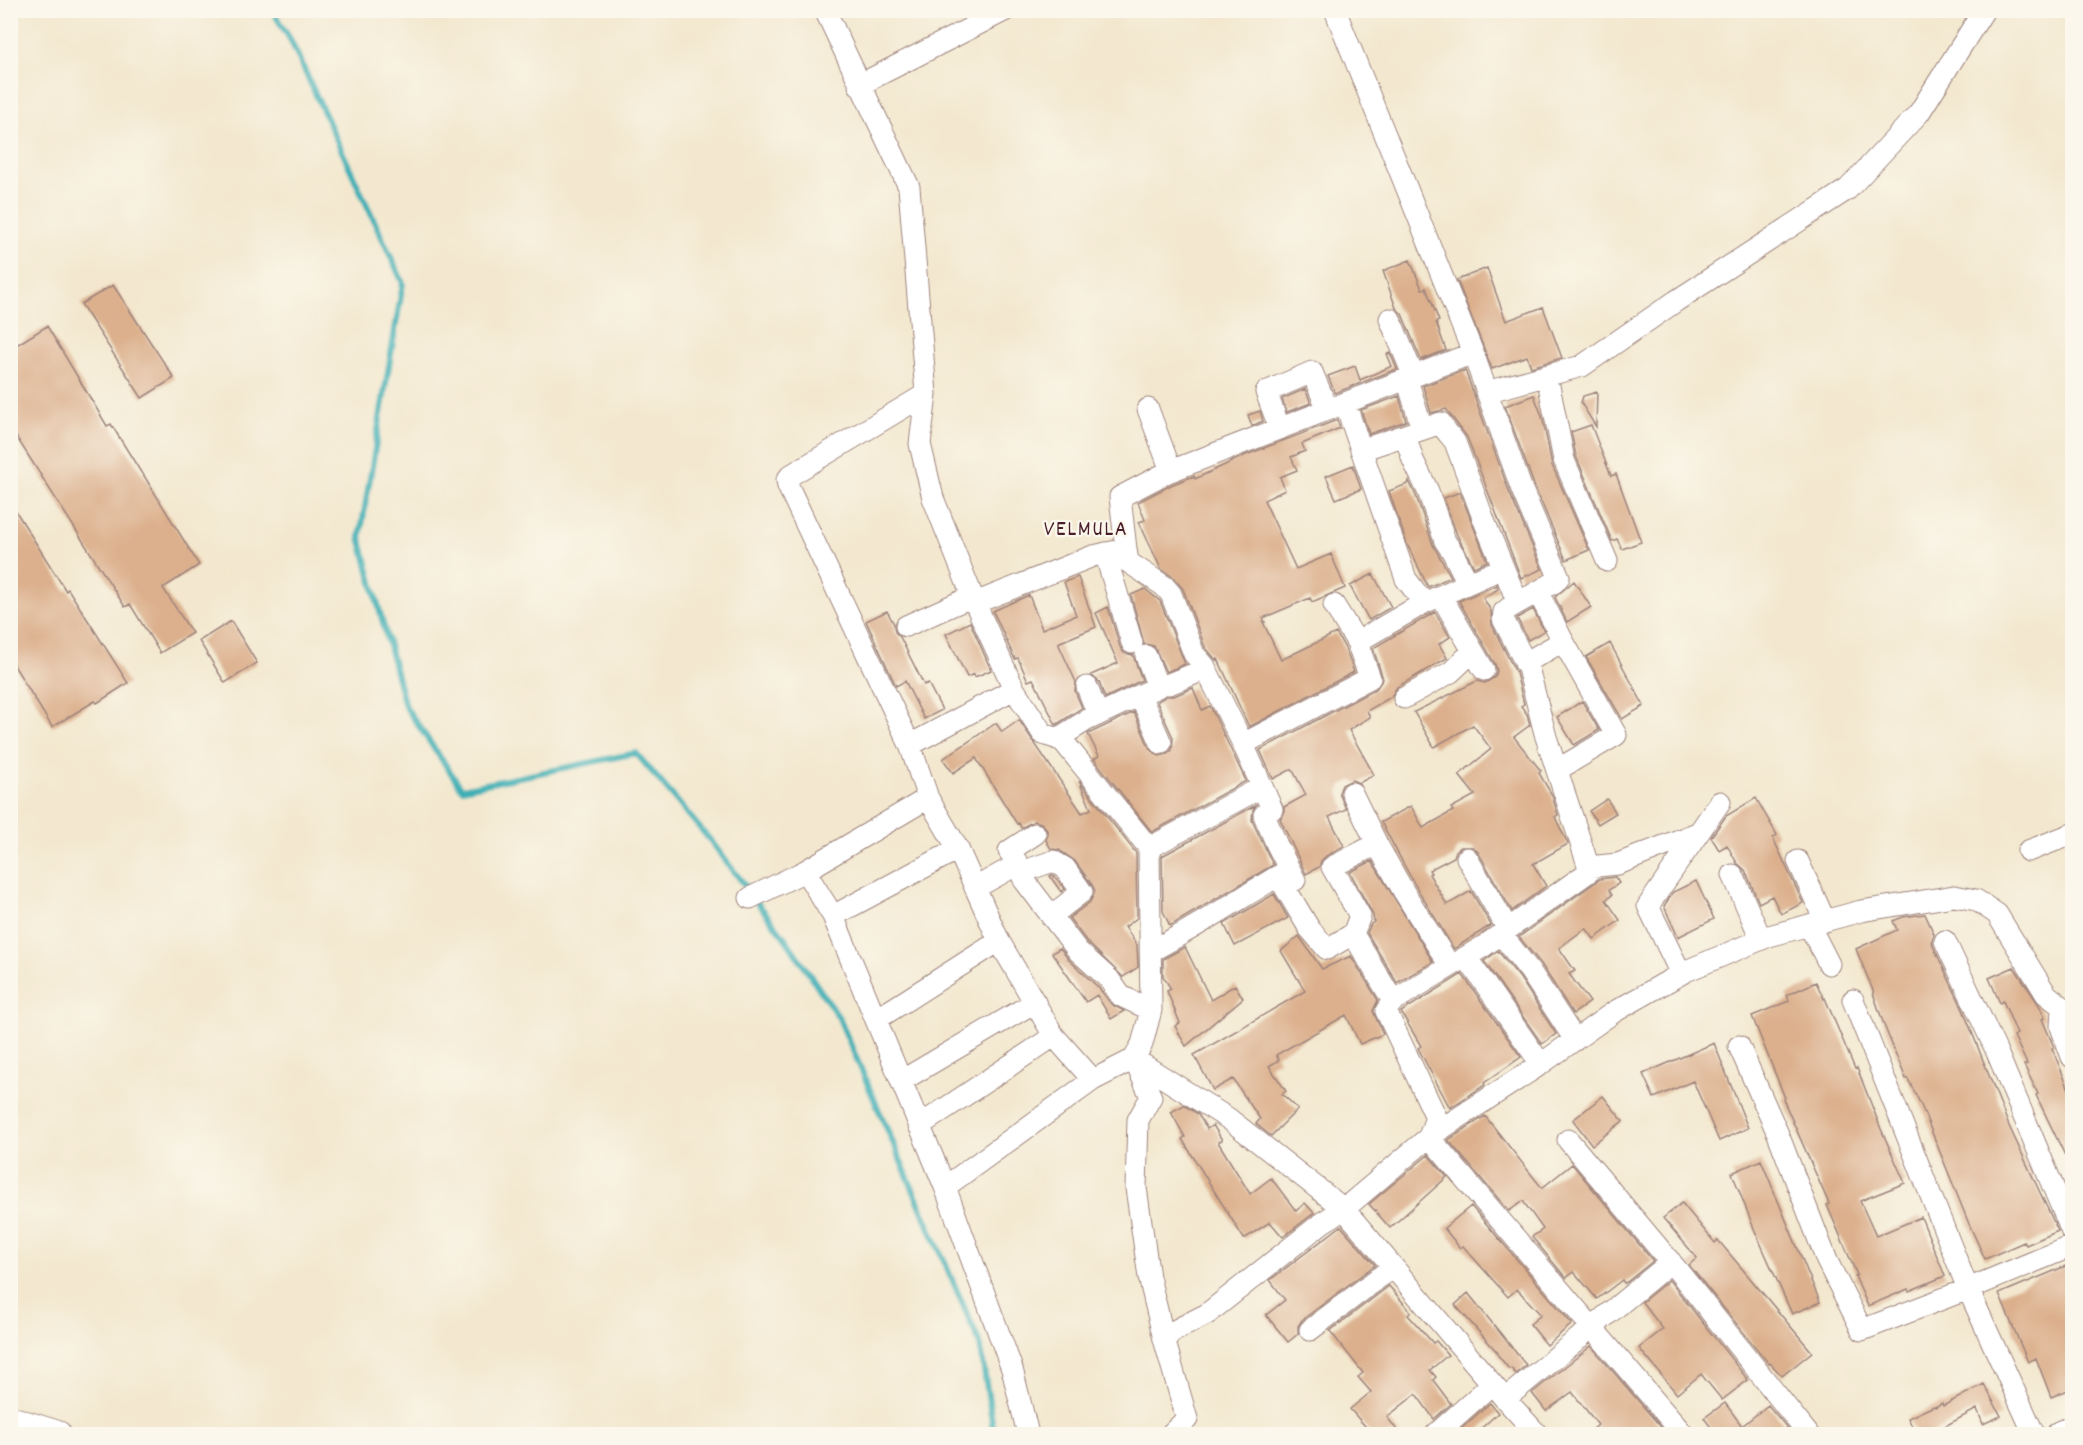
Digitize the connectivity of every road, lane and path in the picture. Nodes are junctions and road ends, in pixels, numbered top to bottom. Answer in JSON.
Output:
{"nodes":[{"id":1,"x":825,"y":10,"type":"edge"},
{"id":2,"x":1006,"y":10,"type":"edge"},
{"id":3,"x":1335,"y":10,"type":"edge"},
{"id":4,"x":1984,"y":10,"type":"edge"},
{"id":5,"x":859,"y":85,"type":"junction"},
{"id":6,"x":1389,"y":319,"type":"dead end"},
{"id":7,"x":1473,"y":353,"type":"junction"},
{"id":8,"x":1547,"y":376,"type":"junction"},
{"id":9,"x":1410,"y":378,"type":"junction"},
{"id":10,"x":1486,"y":392,"type":"junction"},
{"id":11,"x":926,"y":394,"type":"junction"},
{"id":12,"x":1337,"y":406,"type":"junction"},
{"id":13,"x":1148,"y":409,"type":"dead end"},
{"id":14,"x":1280,"y":429,"type":"junction"},
{"id":15,"x":1414,"y":432,"type":"junction"},
{"id":16,"x":1361,"y":450,"type":"junction"},
{"id":17,"x":1171,"y":471,"type":"junction"},
{"id":18,"x":1126,"y":549,"type":"junction"},
{"id":19,"x":1105,"y":553,"type":"junction"},
{"id":20,"x":1607,"y":561,"type":"dead end"},
{"id":21,"x":1503,"y":568,"type":"junction"},
{"id":22,"x":1468,"y":583,"type":"junction"},
{"id":23,"x":1538,"y":592,"type":"junction"},
{"id":24,"x":974,"y":599,"type":"junction"},
{"id":25,"x":1432,"y":599,"type":"junction"},
{"id":26,"x":1518,"y":603,"type":"junction"},
{"id":27,"x":1334,"y":605,"type":"dead end"},
{"id":28,"x":906,"y":626,"type":"dead end"},
{"id":29,"x":1563,"y":641,"type":"junction"},
{"id":30,"x":1357,"y":642,"type":"junction"},
{"id":31,"x":1473,"y":651,"type":"junction"},
{"id":32,"x":1526,"y":663,"type":"junction"},
{"id":33,"x":1206,"y":669,"type":"junction"},
{"id":34,"x":1484,"y":670,"type":"dead end"},
{"id":35,"x":1169,"y":684,"type":"dead end"},
{"id":36,"x":1087,"y":687,"type":"dead end"},
{"id":37,"x":1014,"y":689,"type":"junction"},
{"id":38,"x":1140,"y":695,"type":"junction"},
{"id":39,"x":1404,"y":698,"type":"dead end"},
{"id":40,"x":1098,"y":715,"type":"junction"},
{"id":41,"x":1057,"y":739,"type":"junction"},
{"id":42,"x":1161,"y":743,"type":"dead end"},
{"id":43,"x":1244,"y":744,"type":"junction"},
{"id":44,"x":910,"y":745,"type":"junction"},
{"id":45,"x":1557,"y":770,"type":"junction"},
{"id":46,"x":1262,"y":787,"type":"junction"},
{"id":47,"x":1353,"y":793,"type":"dead end"},
{"id":48,"x":928,"y":798,"type":"junction"},
{"id":49,"x":1720,"y":802,"type":"dead end"},
{"id":50,"x":1697,"y":833,"type":"junction"},
{"id":51,"x":1035,"y":834,"type":"dead end"},
{"id":52,"x":2073,"y":834,"type":"edge"},
{"id":53,"x":1378,"y":846,"type":"junction"},
{"id":54,"x":1149,"y":848,"type":"junction"},
{"id":55,"x":958,"y":849,"type":"junction"},
{"id":56,"x":2028,"y":851,"type":"dead end"},
{"id":57,"x":1467,"y":858,"type":"dead end"},
{"id":58,"x":1798,"y":861,"type":"dead end"},
{"id":59,"x":1588,"y":867,"type":"junction"},
{"id":60,"x":1020,"y":869,"type":"junction"},
{"id":61,"x":805,"y":871,"type":"junction"},
{"id":62,"x":1733,"y":875,"type":"dead end"},
{"id":63,"x":1284,"y":886,"type":"junction"},
{"id":64,"x":975,"y":888,"type":"junction"},
{"id":65,"x":750,"y":897,"type":"dead end"},
{"id":66,"x":833,"y":916,"type":"junction"},
{"id":67,"x":1051,"y":916,"type":"junction"},
{"id":68,"x":1817,"y":923,"type":"junction"},
{"id":69,"x":1505,"y":932,"type":"junction"},
{"id":70,"x":1353,"y":934,"type":"junction"},
{"id":71,"x":1761,"y":939,"type":"junction"},
{"id":72,"x":999,"y":941,"type":"junction"},
{"id":73,"x":1945,"y":941,"type":"dead end"},
{"id":74,"x":1151,"y":951,"type":"junction"},
{"id":75,"x":1458,"y":962,"type":"junction"},
{"id":76,"x":1829,"y":964,"type":"dead end"},
{"id":77,"x":1681,"y":974,"type":"junction"},
{"id":78,"x":1853,"y":1000,"type":"dead end"},
{"id":79,"x":1393,"y":1001,"type":"junction"},
{"id":80,"x":1035,"y":1002,"type":"junction"},
{"id":81,"x":2067,"y":1009,"type":"edge"},
{"id":82,"x":1151,"y":1010,"type":"junction"},
{"id":83,"x":877,"y":1019,"type":"junction"},
{"id":84,"x":1054,"y":1036,"type":"junction"},
{"id":85,"x":1575,"y":1040,"type":"junction"},
{"id":86,"x":1739,"y":1046,"type":"dead end"},
{"id":87,"x":2073,"y":1057,"type":"edge"},
{"id":88,"x":1134,"y":1059,"type":"junction"},
{"id":89,"x":1541,"y":1064,"type":"junction"},
{"id":90,"x":1093,"y":1080,"type":"junction"},
{"id":91,"x":901,"y":1081,"type":"junction"},
{"id":92,"x":919,"y":1126,"type":"junction"},
{"id":93,"x":1429,"y":1137,"type":"junction"},
{"id":94,"x":1568,"y":1140,"type":"dead end"},
{"id":95,"x":945,"y":1187,"type":"junction"},
{"id":96,"x":1344,"y":1209,"type":"junction"},
{"id":97,"x":2073,"y":1232,"type":"edge"},
{"id":98,"x":2073,"y":1246,"type":"edge"},
{"id":99,"x":1671,"y":1262,"type":"junction"},
{"id":100,"x":1393,"y":1266,"type":"junction"},
{"id":101,"x":1968,"y":1289,"type":"junction"},
{"id":102,"x":1592,"y":1327,"type":"junction"},
{"id":103,"x":1310,"y":1330,"type":"dead end"},
{"id":104,"x":1164,"y":1339,"type":"junction"},
{"id":105,"x":1498,"y":1392,"type":"junction"},
{"id":106,"x":10,"y":1419,"type":"edge"},
{"id":107,"x":2073,"y":1429,"type":"edge"},
{"id":108,"x":58,"y":1434,"type":"edge"},
{"id":109,"x":1028,"y":1434,"type":"edge"},
{"id":110,"x":1171,"y":1434,"type":"edge"},
{"id":111,"x":1436,"y":1434,"type":"edge"},
{"id":112,"x":1537,"y":1434,"type":"edge"},
{"id":113,"x":1683,"y":1434,"type":"edge"},
{"id":114,"x":1808,"y":1434,"type":"edge"},
{"id":115,"x":2034,"y":1434,"type":"edge"},
{"id":116,"x":2060,"y":1434,"type":"edge"}],
"edges":[{"from":1,"to":5,"type":"street"},
{"from":2,"to":5,"type":"street"},
{"from":3,"to":7,"type":"street"},
{"from":4,"to":8,"type":"street"},
{"from":5,"to":11,"type":"street"},
{"from":6,"to":9,"type":"street"},
{"from":7,"to":9,"type":"street"},
{"from":7,"to":10,"type":"street"},
{"from":8,"to":10,"type":"street"},
{"from":8,"to":20,"type":"street"},
{"from":9,"to":12,"type":"street"},
{"from":9,"to":15,"type":"street"},
{"from":10,"to":23,"type":"street"},
{"from":11,"to":24,"type":"street"},
{"from":11,"to":44,"type":"street"},
{"from":12,"to":14,"type":"street"},
{"from":12,"to":14,"type":"street"},
{"from":12,"to":16,"type":"street"},
{"from":13,"to":17,"type":"street"},
{"from":14,"to":17,"type":"street"},
{"from":15,"to":16,"type":"street"},
{"from":15,"to":21,"type":"street"},
{"from":15,"to":22,"type":"street"},
{"from":16,"to":25,"type":"street"},
{"from":17,"to":18,"type":"street"},
{"from":18,"to":19,"type":"street"},
{"from":18,"to":33,"type":"street"},
{"from":19,"to":24,"type":"street"},
{"from":19,"to":38,"type":"street"},
{"from":21,"to":22,"type":"street"},
{"from":21,"to":26,"type":"street"},
{"from":22,"to":25,"type":"street"},
{"from":23,"to":26,"type":"street"},
{"from":23,"to":29,"type":"street"},
{"from":24,"to":28,"type":"street"},
{"from":24,"to":37,"type":"street"},
{"from":25,"to":30,"type":"street"},
{"from":25,"to":31,"type":"street"},
{"from":26,"to":32,"type":"street"},
{"from":27,"to":30,"type":"street"},
{"from":29,"to":32,"type":"street"},
{"from":29,"to":45,"type":"street"},
{"from":30,"to":43,"type":"street"},
{"from":31,"to":34,"type":"street"},
{"from":31,"to":39,"type":"street"},
{"from":32,"to":45,"type":"street"},
{"from":33,"to":35,"type":"street"},
{"from":33,"to":43,"type":"street"},
{"from":36,"to":40,"type":"street"},
{"from":37,"to":41,"type":"street"},
{"from":37,"to":44,"type":"street"},
{"from":38,"to":40,"type":"street"},
{"from":38,"to":42,"type":"street"},
{"from":40,"to":41,"type":"street"},
{"from":41,"to":54,"type":"street"},
{"from":43,"to":46,"type":"street"},
{"from":44,"to":48,"type":"street"},
{"from":45,"to":59,"type":"street"},
{"from":46,"to":54,"type":"street"},
{"from":46,"to":63,"type":"street"},
{"from":47,"to":53,"type":"street"},
{"from":48,"to":55,"type":"street"},
{"from":48,"to":61,"type":"street"},
{"from":49,"to":50,"type":"street"},
{"from":50,"to":59,"type":"street"},
{"from":50,"to":77,"type":"street"},
{"from":51,"to":60,"type":"street"},
{"from":52,"to":56,"type":"street"},
{"from":53,"to":70,"type":"street"},
{"from":53,"to":75,"type":"street"},
{"from":54,"to":74,"type":"street"},
{"from":55,"to":64,"type":"street"},
{"from":55,"to":66,"type":"street"},
{"from":57,"to":69,"type":"street"},
{"from":58,"to":68,"type":"street"},
{"from":59,"to":69,"type":"street"},
{"from":60,"to":64,"type":"street"},
{"from":60,"to":67,"type":"street"},
{"from":60,"to":67,"type":"street"},
{"from":61,"to":65,"type":"street"},
{"from":61,"to":66,"type":"street"},
{"from":62,"to":71,"type":"street"},
{"from":63,"to":70,"type":"street"},
{"from":63,"to":74,"type":"street"},
{"from":64,"to":72,"type":"street"},
{"from":66,"to":83,"type":"street"},
{"from":67,"to":82,"type":"street"},
{"from":68,"to":71,"type":"street"},
{"from":68,"to":76,"type":"street"},
{"from":68,"to":81,"type":"street"},
{"from":69,"to":75,"type":"street"},
{"from":69,"to":85,"type":"street"},
{"from":70,"to":79,"type":"street"},
{"from":71,"to":77,"type":"street"},
{"from":72,"to":80,"type":"street"},
{"from":72,"to":83,"type":"street"},
{"from":73,"to":97,"type":"street"},
{"from":74,"to":82,"type":"street"},
{"from":75,"to":79,"type":"street"},
{"from":75,"to":89,"type":"street"},
{"from":77,"to":85,"type":"street"},
{"from":78,"to":101,"type":"street"},
{"from":79,"to":93,"type":"street"},
{"from":80,"to":84,"type":"street"},
{"from":80,"to":91,"type":"street"},
{"from":81,"to":87,"type":"street"},
{"from":82,"to":88,"type":"street"},
{"from":83,"to":91,"type":"street"},
{"from":84,"to":90,"type":"street"},
{"from":84,"to":92,"type":"street"},
{"from":85,"to":89,"type":"street"},
{"from":86,"to":101,"type":"street"},
{"from":88,"to":90,"type":"street"},
{"from":88,"to":96,"type":"street"},
{"from":88,"to":104,"type":"street"},
{"from":89,"to":93,"type":"street"},
{"from":90,"to":95,"type":"street"},
{"from":91,"to":92,"type":"street"},
{"from":92,"to":95,"type":"street"},
{"from":93,"to":96,"type":"street"},
{"from":93,"to":102,"type":"street"},
{"from":94,"to":99,"type":"street"},
{"from":95,"to":109,"type":"street"},
{"from":96,"to":100,"type":"street"},
{"from":96,"to":104,"type":"street"},
{"from":98,"to":101,"type":"street"},
{"from":99,"to":102,"type":"street"},
{"from":99,"to":114,"type":"street"},
{"from":100,"to":103,"type":"street"},
{"from":100,"to":105,"type":"street"},
{"from":101,"to":115,"type":"street"},
{"from":102,"to":105,"type":"street"},
{"from":102,"to":113,"type":"street"},
{"from":104,"to":110,"type":"street"},
{"from":105,"to":111,"type":"street"},
{"from":105,"to":112,"type":"street"},
{"from":106,"to":108,"type":"street"},
{"from":107,"to":116,"type":"street"}]}
